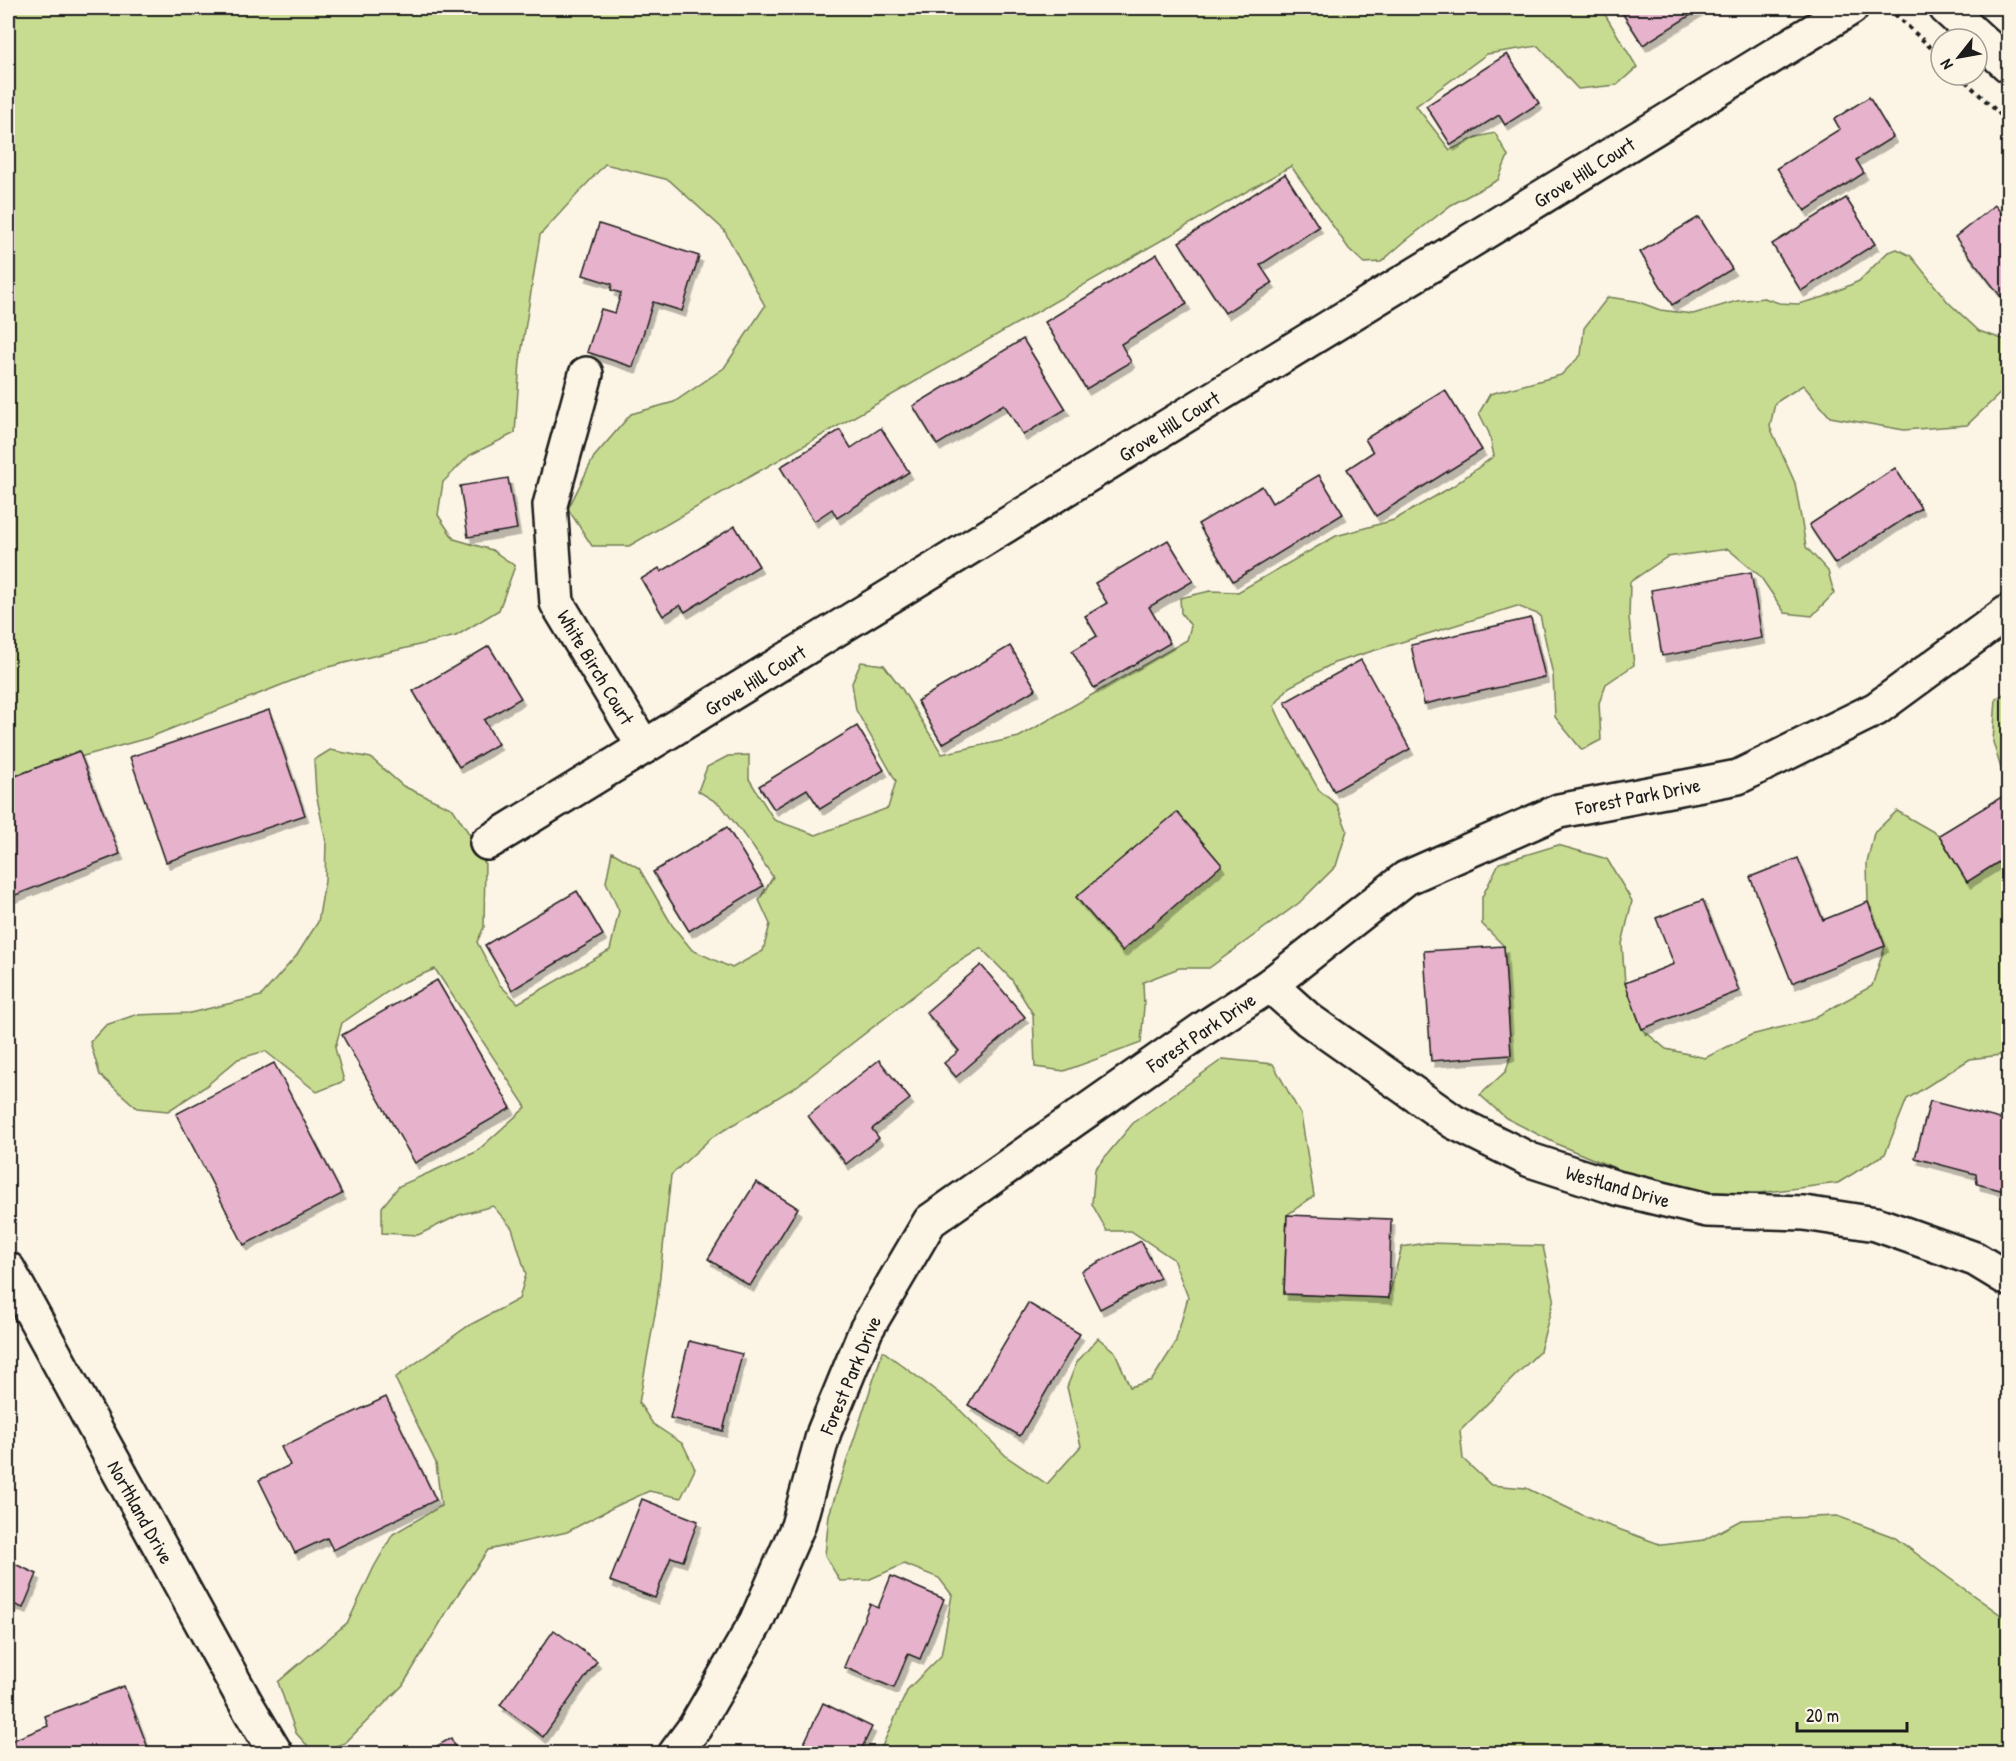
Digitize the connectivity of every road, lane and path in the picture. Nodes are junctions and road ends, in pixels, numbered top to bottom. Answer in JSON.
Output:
{"nodes":[{"id":1,"x":1851,"y":8,"type":"edge"},
{"id":2,"x":1888,"y":8,"type":"edge"},
{"id":3,"x":1946,"y":8,"type":"edge"},
{"id":4,"x":1929,"y":46,"type":"edge"},
{"id":5,"x":2008,"y":65,"type":"edge"},
{"id":6,"x":1972,"y":87,"type":"edge"},
{"id":7,"x":2008,"y":122,"type":"edge"},
{"id":8,"x":586,"y":374,"type":"dead end"},
{"id":9,"x":2008,"y":612,"type":"edge"},
{"id":10,"x":644,"y":747,"type":"junction"},
{"id":11,"x":487,"y":843,"type":"dead end"},
{"id":12,"x":1270,"y":985,"type":"junction"},
{"id":13,"x":8,"y":1269,"type":"edge"},
{"id":14,"x":2008,"y":1279,"type":"edge"},
{"id":15,"x":276,"y":1754,"type":"edge"},
{"id":16,"x":675,"y":1754,"type":"edge"}],
"edges":[{"from":1,"to":10,"type":"street","name":"Grove Hill Court"},
{"from":2,"to":4,"type":"path"},
{"from":3,"to":5,"type":"street"},
{"from":6,"to":7,"type":"path"},
{"from":8,"to":10,"type":"street","name":"White Birch Court"},
{"from":9,"to":12,"type":"street","name":"Forest Park Drive"},
{"from":10,"to":11,"type":"street","name":"Grove Hill Court"},
{"from":12,"to":14,"type":"street","name":"Westland Drive"},
{"from":12,"to":16,"type":"street","name":"Forest Park Drive"},
{"from":13,"to":15,"type":"street","name":"Northland Drive"}]}
